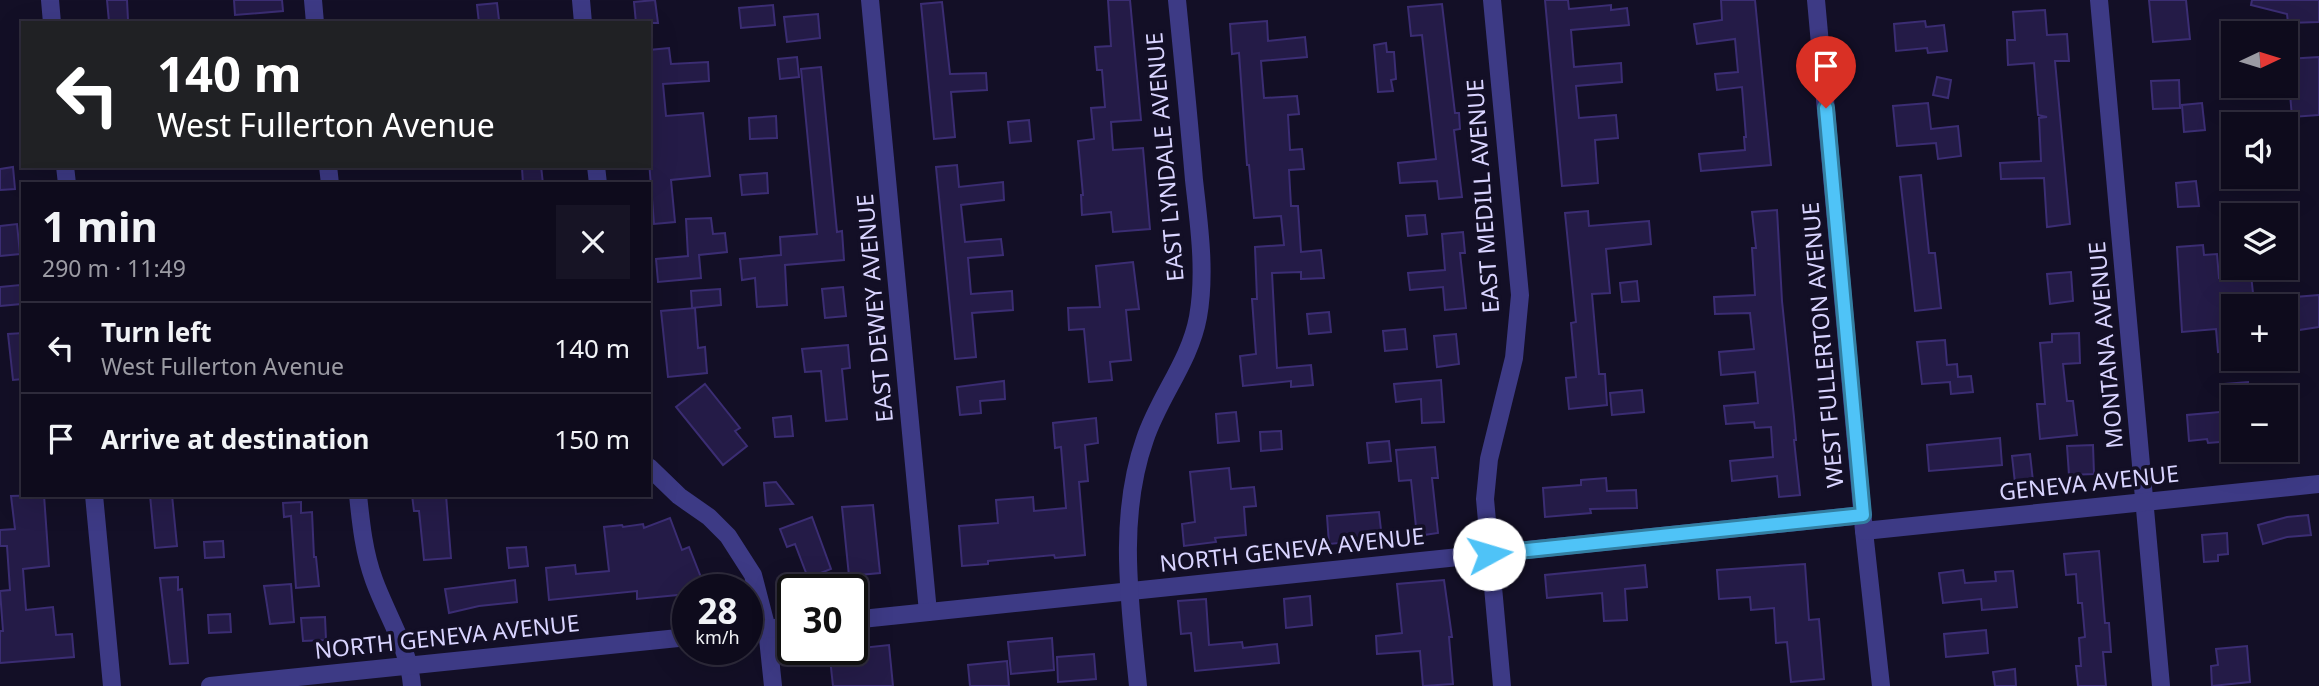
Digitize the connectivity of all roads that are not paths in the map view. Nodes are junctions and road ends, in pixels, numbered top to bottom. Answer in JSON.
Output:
{"nodes":[{"id":1,"x":50,"y":0,"type":"edge"},
{"id":2,"x":313,"y":0,"type":"edge"},
{"id":3,"x":580,"y":0,"type":"edge"},
{"id":4,"x":870,"y":0,"type":"edge"},
{"id":5,"x":1177,"y":0,"type":"edge"},
{"id":6,"x":1492,"y":0,"type":"edge"},
{"id":7,"x":1816,"y":0,"type":"edge"},
{"id":8,"x":2099,"y":0,"type":"edge"},
{"id":9,"x":52,"y":21,"type":"edge"},
{"id":10,"x":315,"y":21,"type":"edge"},
{"id":11,"x":583,"y":21,"type":"edge"},
{"id":12,"x":651,"y":469,"type":"edge"},
{"id":13,"x":2319,"y":484,"type":"edge"},
{"id":14,"x":94,"y":497,"type":"edge"},
{"id":15,"x":358,"y":497,"type":"edge"},
{"id":16,"x":2145,"y":501,"type":"junction"},
{"id":17,"x":1863,"y":523,"type":"junction"},
{"id":18,"x":1489,"y":554,"type":"junction"},
{"id":19,"x":1129,"y":591,"type":"junction"},
{"id":20,"x":928,"y":612,"type":"junction"},
{"id":21,"x":868,"y":618,"type":"edge"},
{"id":22,"x":777,"y":627,"type":"edge"},
{"id":23,"x":767,"y":628,"type":"junction"},
{"id":24,"x":763,"y":629,"type":"edge"},
{"id":25,"x":672,"y":639,"type":"edge"},
{"id":26,"x":410,"y":665,"type":"junction"},
{"id":27,"x":111,"y":686,"type":"edge"},
{"id":28,"x":210,"y":686,"type":"edge"},
{"id":29,"x":412,"y":686,"type":"edge"},
{"id":30,"x":773,"y":686,"type":"edge"},
{"id":31,"x":1138,"y":686,"type":"edge"},
{"id":32,"x":1502,"y":686,"type":"edge"},
{"id":33,"x":1881,"y":686,"type":"edge"},
{"id":34,"x":2161,"y":686,"type":"edge"}],
"edges":[{"from":1,"to":9,"type":"street"},
{"from":2,"to":10,"type":"street"},
{"from":3,"to":11,"type":"street"},
{"from":4,"to":20,"type":"street","name":"EAST DEWEY AVENUE"},
{"from":5,"to":19,"type":"street","name":"EAST LYNDALE AVENUE"},
{"from":6,"to":18,"type":"street","name":"EAST MEDILL AVENUE"},
{"from":7,"to":17,"type":"street","name":"WEST FULLERTON AVENUE"},
{"from":8,"to":16,"type":"street","name":"MONTANA AVENUE"},
{"from":12,"to":23,"type":"street"},
{"from":13,"to":16,"type":"street","name":"GENEVA AVENUE"},
{"from":14,"to":27,"type":"street"},
{"from":15,"to":26,"type":"street"},
{"from":16,"to":17,"type":"street","name":"GENEVA AVENUE"},
{"from":16,"to":34,"type":"street","name":"MONTANA AVENUE"},
{"from":17,"to":18,"type":"street","name":"NORTH GENEVA AVENUE"},
{"from":17,"to":33,"type":"street","name":"WEST FULLERTON AVENUE"},
{"from":18,"to":19,"type":"street","name":"NORTH GENEVA AVENUE"},
{"from":18,"to":32,"type":"street","name":"EAST MEDILL AVENUE"},
{"from":19,"to":20,"type":"street","name":"NORTH GENEVA AVENUE"},
{"from":19,"to":31,"type":"street","name":"EAST LYNDALE AVENUE"},
{"from":20,"to":21,"type":"street","name":"NORTH GENEVA AVENUE"},
{"from":22,"to":23,"type":"street"},
{"from":23,"to":24,"type":"street"},
{"from":23,"to":30,"type":"street"},
{"from":25,"to":26,"type":"street","name":"NORTH GENEVA AVENUE"},
{"from":26,"to":28,"type":"street","name":"NORTH GENEVA AVENUE"},
{"from":26,"to":29,"type":"street"}]}
